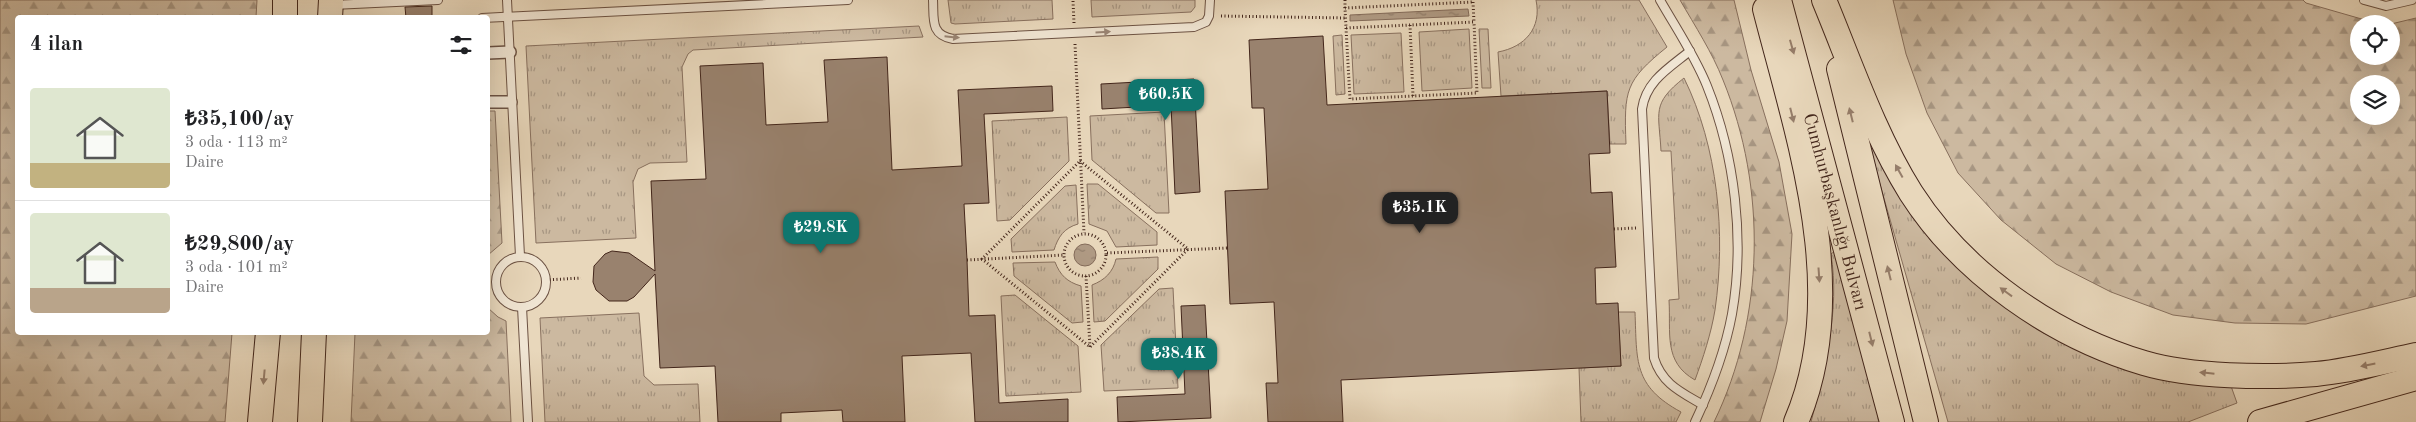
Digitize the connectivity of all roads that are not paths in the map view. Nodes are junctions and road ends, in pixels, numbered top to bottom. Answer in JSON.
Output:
{"nodes":[{"id":1,"x":285,"y":0,"type":"edge"},
{"id":2,"x":438,"y":0,"type":"edge"},
{"id":3,"x":507,"y":0,"type":"edge"},
{"id":4,"x":848,"y":0,"type":"edge"},
{"id":5,"x":933,"y":0,"type":"edge"},
{"id":6,"x":1210,"y":0,"type":"edge"},
{"id":7,"x":1660,"y":0,"type":"edge"},
{"id":8,"x":1762,"y":0,"type":"edge"},
{"id":9,"x":1779,"y":0,"type":"edge"},
{"id":10,"x":1823,"y":0,"type":"edge"},
{"id":11,"x":2364,"y":0,"type":"edge"},
{"id":12,"x":2412,"y":0,"type":"edge"},
{"id":13,"x":331,"y":8,"type":"edge"},
{"id":14,"x":285,"y":15,"type":"edge"},
{"id":15,"x":508,"y":16,"type":"junction"},
{"id":16,"x":490,"y":17,"type":"edge"},
{"id":17,"x":1690,"y":51,"type":"junction"},
{"id":18,"x":510,"y":52,"type":"junction"},
{"id":19,"x":490,"y":53,"type":"edge"},
{"id":20,"x":490,"y":102,"type":"edge"},
{"id":21,"x":511,"y":102,"type":"junction"},
{"id":22,"x":520,"y":256,"type":"junction"},
{"id":23,"x":522,"y":307,"type":"junction"},
{"id":24,"x":268,"y":335,"type":"edge"},
{"id":25,"x":314,"y":335,"type":"edge"},
{"id":26,"x":2416,"y":355,"type":"edge"},
{"id":27,"x":2416,"y":378,"type":"edge"},
{"id":28,"x":1703,"y":405,"type":"junction"},
{"id":29,"x":260,"y":422,"type":"edge"},
{"id":30,"x":310,"y":422,"type":"edge"},
{"id":31,"x":528,"y":422,"type":"edge"},
{"id":32,"x":1695,"y":422,"type":"edge"},
{"id":33,"x":1796,"y":422,"type":"edge"},
{"id":34,"x":1892,"y":422,"type":"edge"},
{"id":35,"x":1926,"y":422,"type":"edge"},
{"id":36,"x":2260,"y":422,"type":"edge"}],
"edges":[{"from":1,"to":14,"type":"main road"},
{"from":2,"to":13,"type":"lane"},
{"from":3,"to":15,"type":"lane"},
{"from":4,"to":15,"type":"lane"},
{"from":5,"to":6,"type":"lane","one_way":true},
{"from":7,"to":17,"type":"lane"},
{"from":8,"to":33,"type":"main road","one_way":true},
{"from":9,"to":34,"type":"main road","name":"Cumhurbaşkanlığı Bulvarı","one_way":true},
{"from":26,"to":10,"type":"main road","one_way":true},
{"from":35,"to":10,"type":"main road","name":"Cumhurbaşkanlığı Bulvarı","one_way":true},
{"from":11,"to":12,"type":"lane"},
{"from":15,"to":16,"type":"lane"},
{"from":15,"to":18,"type":"lane"},
{"from":17,"to":28,"type":"lane"},
{"from":17,"to":28,"type":"lane"},
{"from":18,"to":19,"type":"street"},
{"from":18,"to":21,"type":"lane"},
{"from":20,"to":21,"type":"street"},
{"from":21,"to":22,"type":"lane"},
{"from":22,"to":23,"type":"lane"},
{"from":22,"to":23,"type":"lane"},
{"from":23,"to":31,"type":"lane"},
{"from":24,"to":29,"type":"main road","one_way":true},
{"from":25,"to":30,"type":"main road"},
{"from":27,"to":36,"type":"main road"},
{"from":28,"to":32,"type":"lane"}]}
